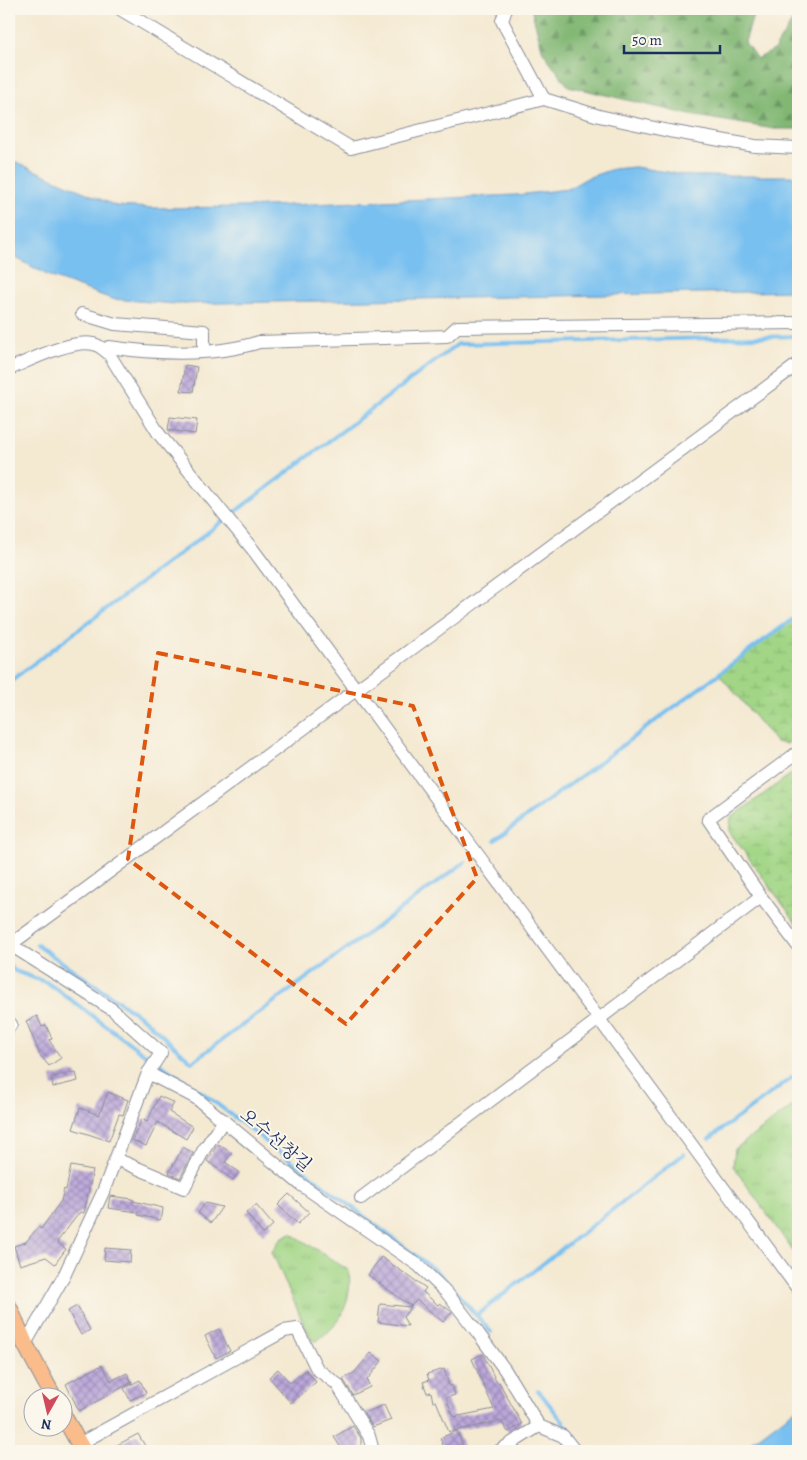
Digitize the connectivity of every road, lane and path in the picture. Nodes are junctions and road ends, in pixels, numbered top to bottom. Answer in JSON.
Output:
{"nodes":[{"id":1,"x":120,"y":9,"type":"edge"},
{"id":2,"x":506,"y":9,"type":"edge"},
{"id":3,"x":544,"y":99,"type":"junction"},
{"id":4,"x":798,"y":148,"type":"edge"},
{"id":5,"x":82,"y":314,"type":"dead end"},
{"id":6,"x":798,"y":323,"type":"edge"},
{"id":7,"x":106,"y":351,"type":"junction"},
{"id":8,"x":204,"y":351,"type":"junction"},
{"id":9,"x":798,"y":364,"type":"edge"},
{"id":10,"x":9,"y":369,"type":"edge"},
{"id":11,"x":355,"y":689,"type":"junction"},
{"id":12,"x":798,"y":752,"type":"edge"},
{"id":13,"x":761,"y":897,"type":"junction"},
{"id":14,"x":9,"y":944,"type":"edge"},
{"id":15,"x":798,"y":946,"type":"edge"},
{"id":16,"x":599,"y":1019,"type":"junction"},
{"id":17,"x":148,"y":1073,"type":"junction"},
{"id":18,"x":224,"y":1120,"type":"junction"},
{"id":19,"x":116,"y":1159,"type":"junction"},
{"id":20,"x":361,"y":1198,"type":"dead end"},
{"id":21,"x":798,"y":1289,"type":"edge"},
{"id":22,"x":9,"y":1306,"type":"edge"},
{"id":23,"x":25,"y":1344,"type":"junction"},
{"id":24,"x":49,"y":1388,"type":"edge"},
{"id":25,"x":539,"y":1426,"type":"junction"},
{"id":26,"x":72,"y":1431,"type":"edge"},
{"id":27,"x":81,"y":1448,"type":"edge"},
{"id":28,"x":373,"y":1451,"type":"edge"},
{"id":29,"x":499,"y":1451,"type":"edge"},
{"id":30,"x":575,"y":1451,"type":"edge"}],
"edges":[{"from":1,"to":3,"type":"street"},
{"from":2,"to":3,"type":"street"},
{"from":3,"to":4,"type":"street"},
{"from":5,"to":8,"type":"street"},
{"from":6,"to":8,"type":"street"},
{"from":7,"to":8,"type":"street"},
{"from":7,"to":10,"type":"street"},
{"from":7,"to":11,"type":"street"},
{"from":9,"to":11,"type":"street"},
{"from":11,"to":14,"type":"street"},
{"from":11,"to":16,"type":"street"},
{"from":12,"to":13,"type":"street"},
{"from":13,"to":15,"type":"street"},
{"from":13,"to":16,"type":"street"},
{"from":14,"to":17,"type":"street"},
{"from":16,"to":20,"type":"street"},
{"from":16,"to":21,"type":"street"},
{"from":17,"to":18,"type":"street","name":"오수선창길"},
{"from":17,"to":19,"type":"street"},
{"from":18,"to":19,"type":"street"},
{"from":18,"to":25,"type":"street","name":"오수선창길"},
{"from":19,"to":23,"type":"street"},
{"from":22,"to":23,"type":"main road"},
{"from":23,"to":24,"type":"main road"},
{"from":25,"to":29,"type":"street"},
{"from":25,"to":30,"type":"street"},
{"from":26,"to":27,"type":"main road"},
{"from":27,"to":28,"type":"street"}]}
